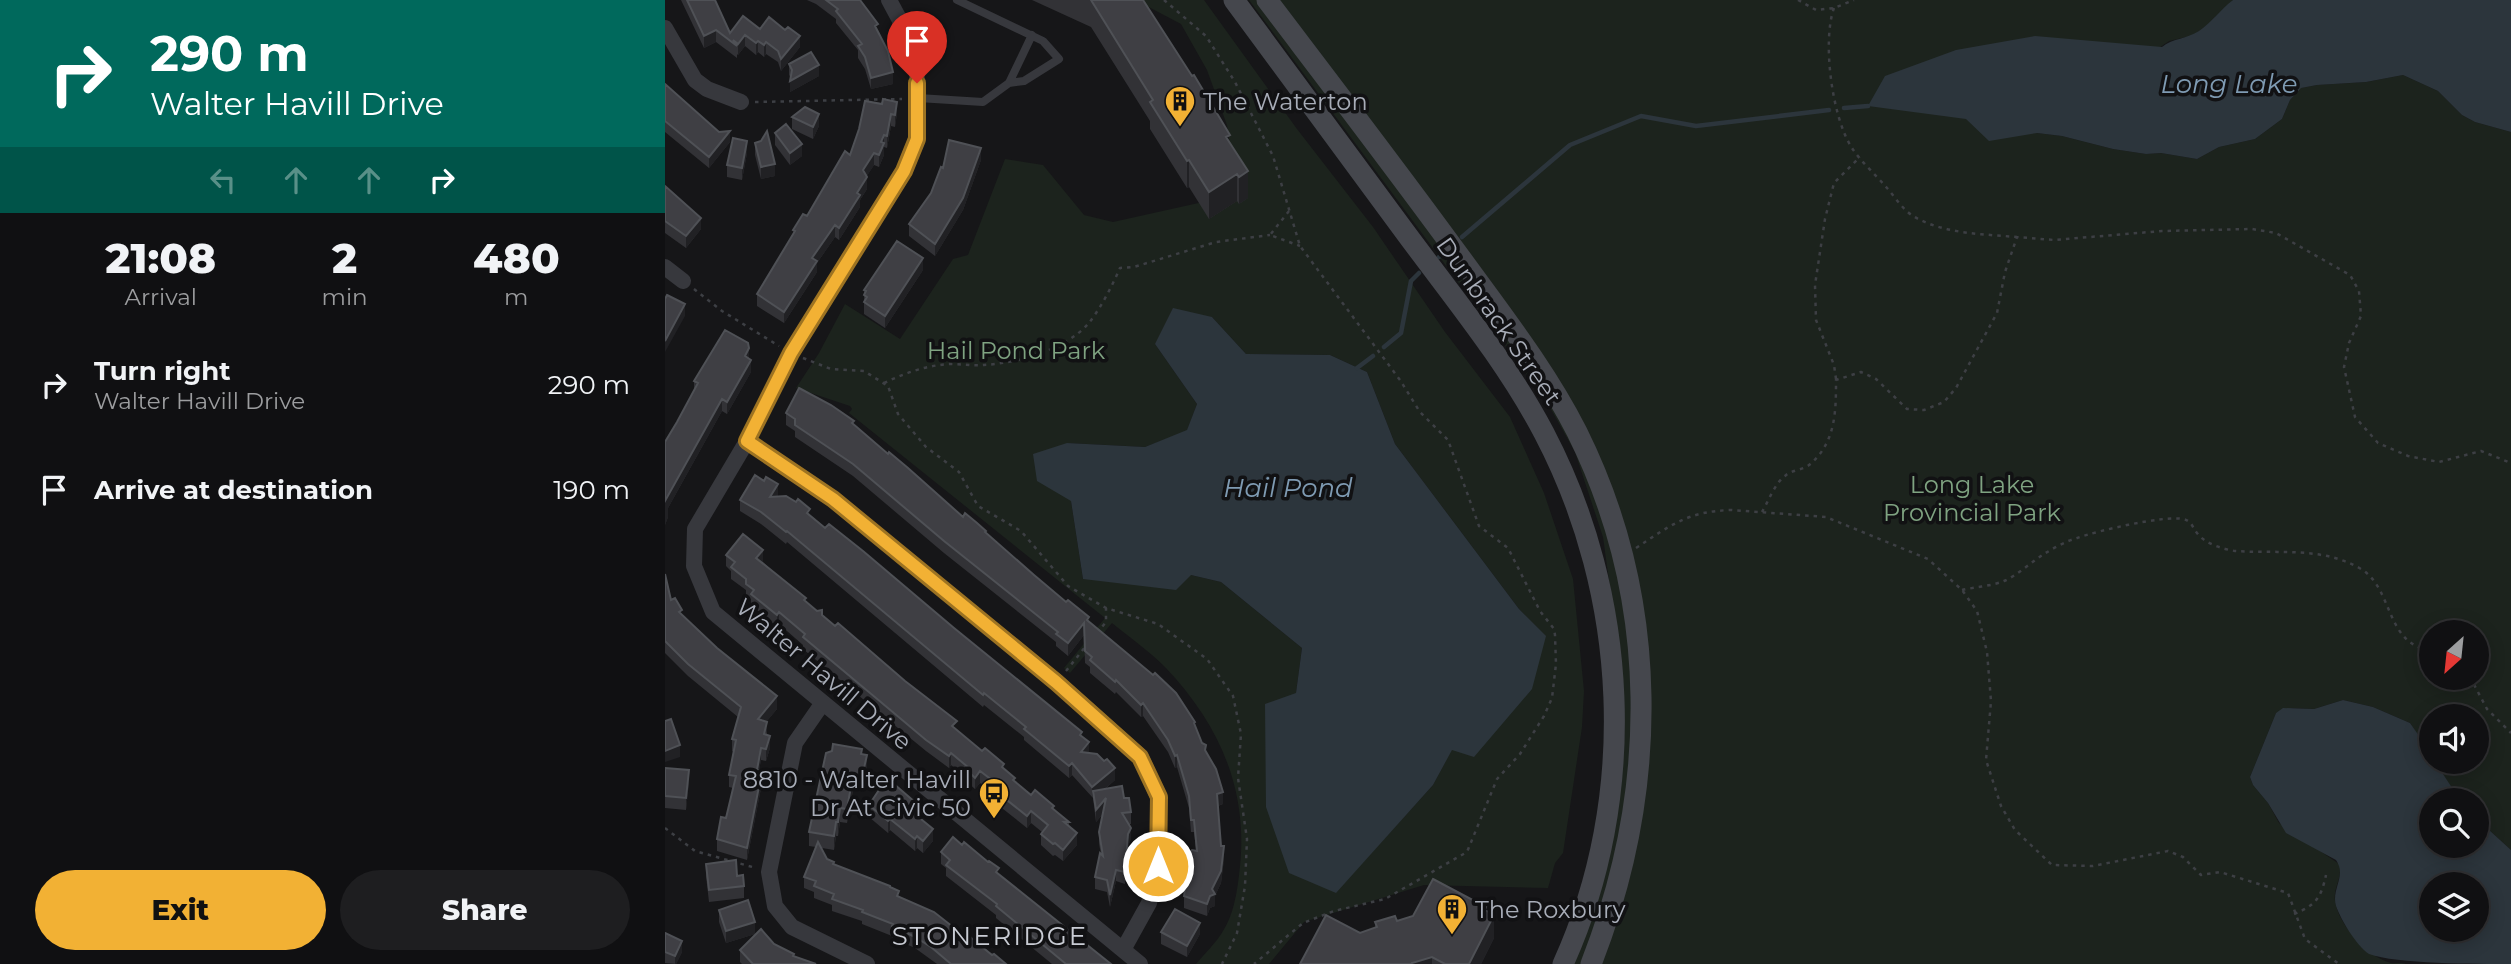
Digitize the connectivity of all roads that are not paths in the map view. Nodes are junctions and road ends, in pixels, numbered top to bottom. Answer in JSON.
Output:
{"nodes":[{"id":1,"x":889,"y":0,"type":"edge"},
{"id":2,"x":957,"y":0,"type":"edge"},
{"id":3,"x":1234,"y":0,"type":"edge"},
{"id":4,"x":1267,"y":0,"type":"edge"},
{"id":5,"x":665,"y":29,"type":"edge"},
{"id":6,"x":1032,"y":35,"type":"junction"},
{"id":7,"x":1009,"y":83,"type":"junction"},
{"id":8,"x":918,"y":98,"type":"junction"},
{"id":9,"x":741,"y":102,"type":"road end"},
{"id":10,"x":665,"y":267,"type":"edge"},
{"id":11,"x":683,"y":281,"type":"road end"},
{"id":12,"x":747,"y":441,"type":"junction"},
{"id":13,"x":822,"y":704,"type":"junction"},
{"id":14,"x":1123,"y":950,"type":"junction"},
{"id":15,"x":867,"y":964,"type":"edge"},
{"id":16,"x":1140,"y":964,"type":"edge"},
{"id":17,"x":1563,"y":964,"type":"edge"},
{"id":18,"x":1591,"y":964,"type":"edge"}],
"edges":[{"from":1,"to":8,"type":"street","name":"Walter Havill Drive"},
{"from":2,"to":6,"type":"lane"},
{"from":3,"to":17,"type":"main road","name":"Dunbrack Street"},
{"from":4,"to":18,"type":"main road","name":"Dunbrack Street"},
{"from":5,"to":9,"type":"street"},
{"from":6,"to":7,"type":"lane"},
{"from":6,"to":7,"type":"lane"},
{"from":7,"to":8,"type":"lane"},
{"from":8,"to":12,"type":"street","name":"Walter Havill Drive"},
{"from":10,"to":11,"type":"street"},
{"from":12,"to":13,"type":"street","name":"Walter Havill Drive"},
{"from":12,"to":14,"type":"street"},
{"from":13,"to":14,"type":"street","name":"Walter Havill Drive"},
{"from":13,"to":15,"type":"street"},
{"from":14,"to":16,"type":"street","name":"Walter Havill Drive"}]}
